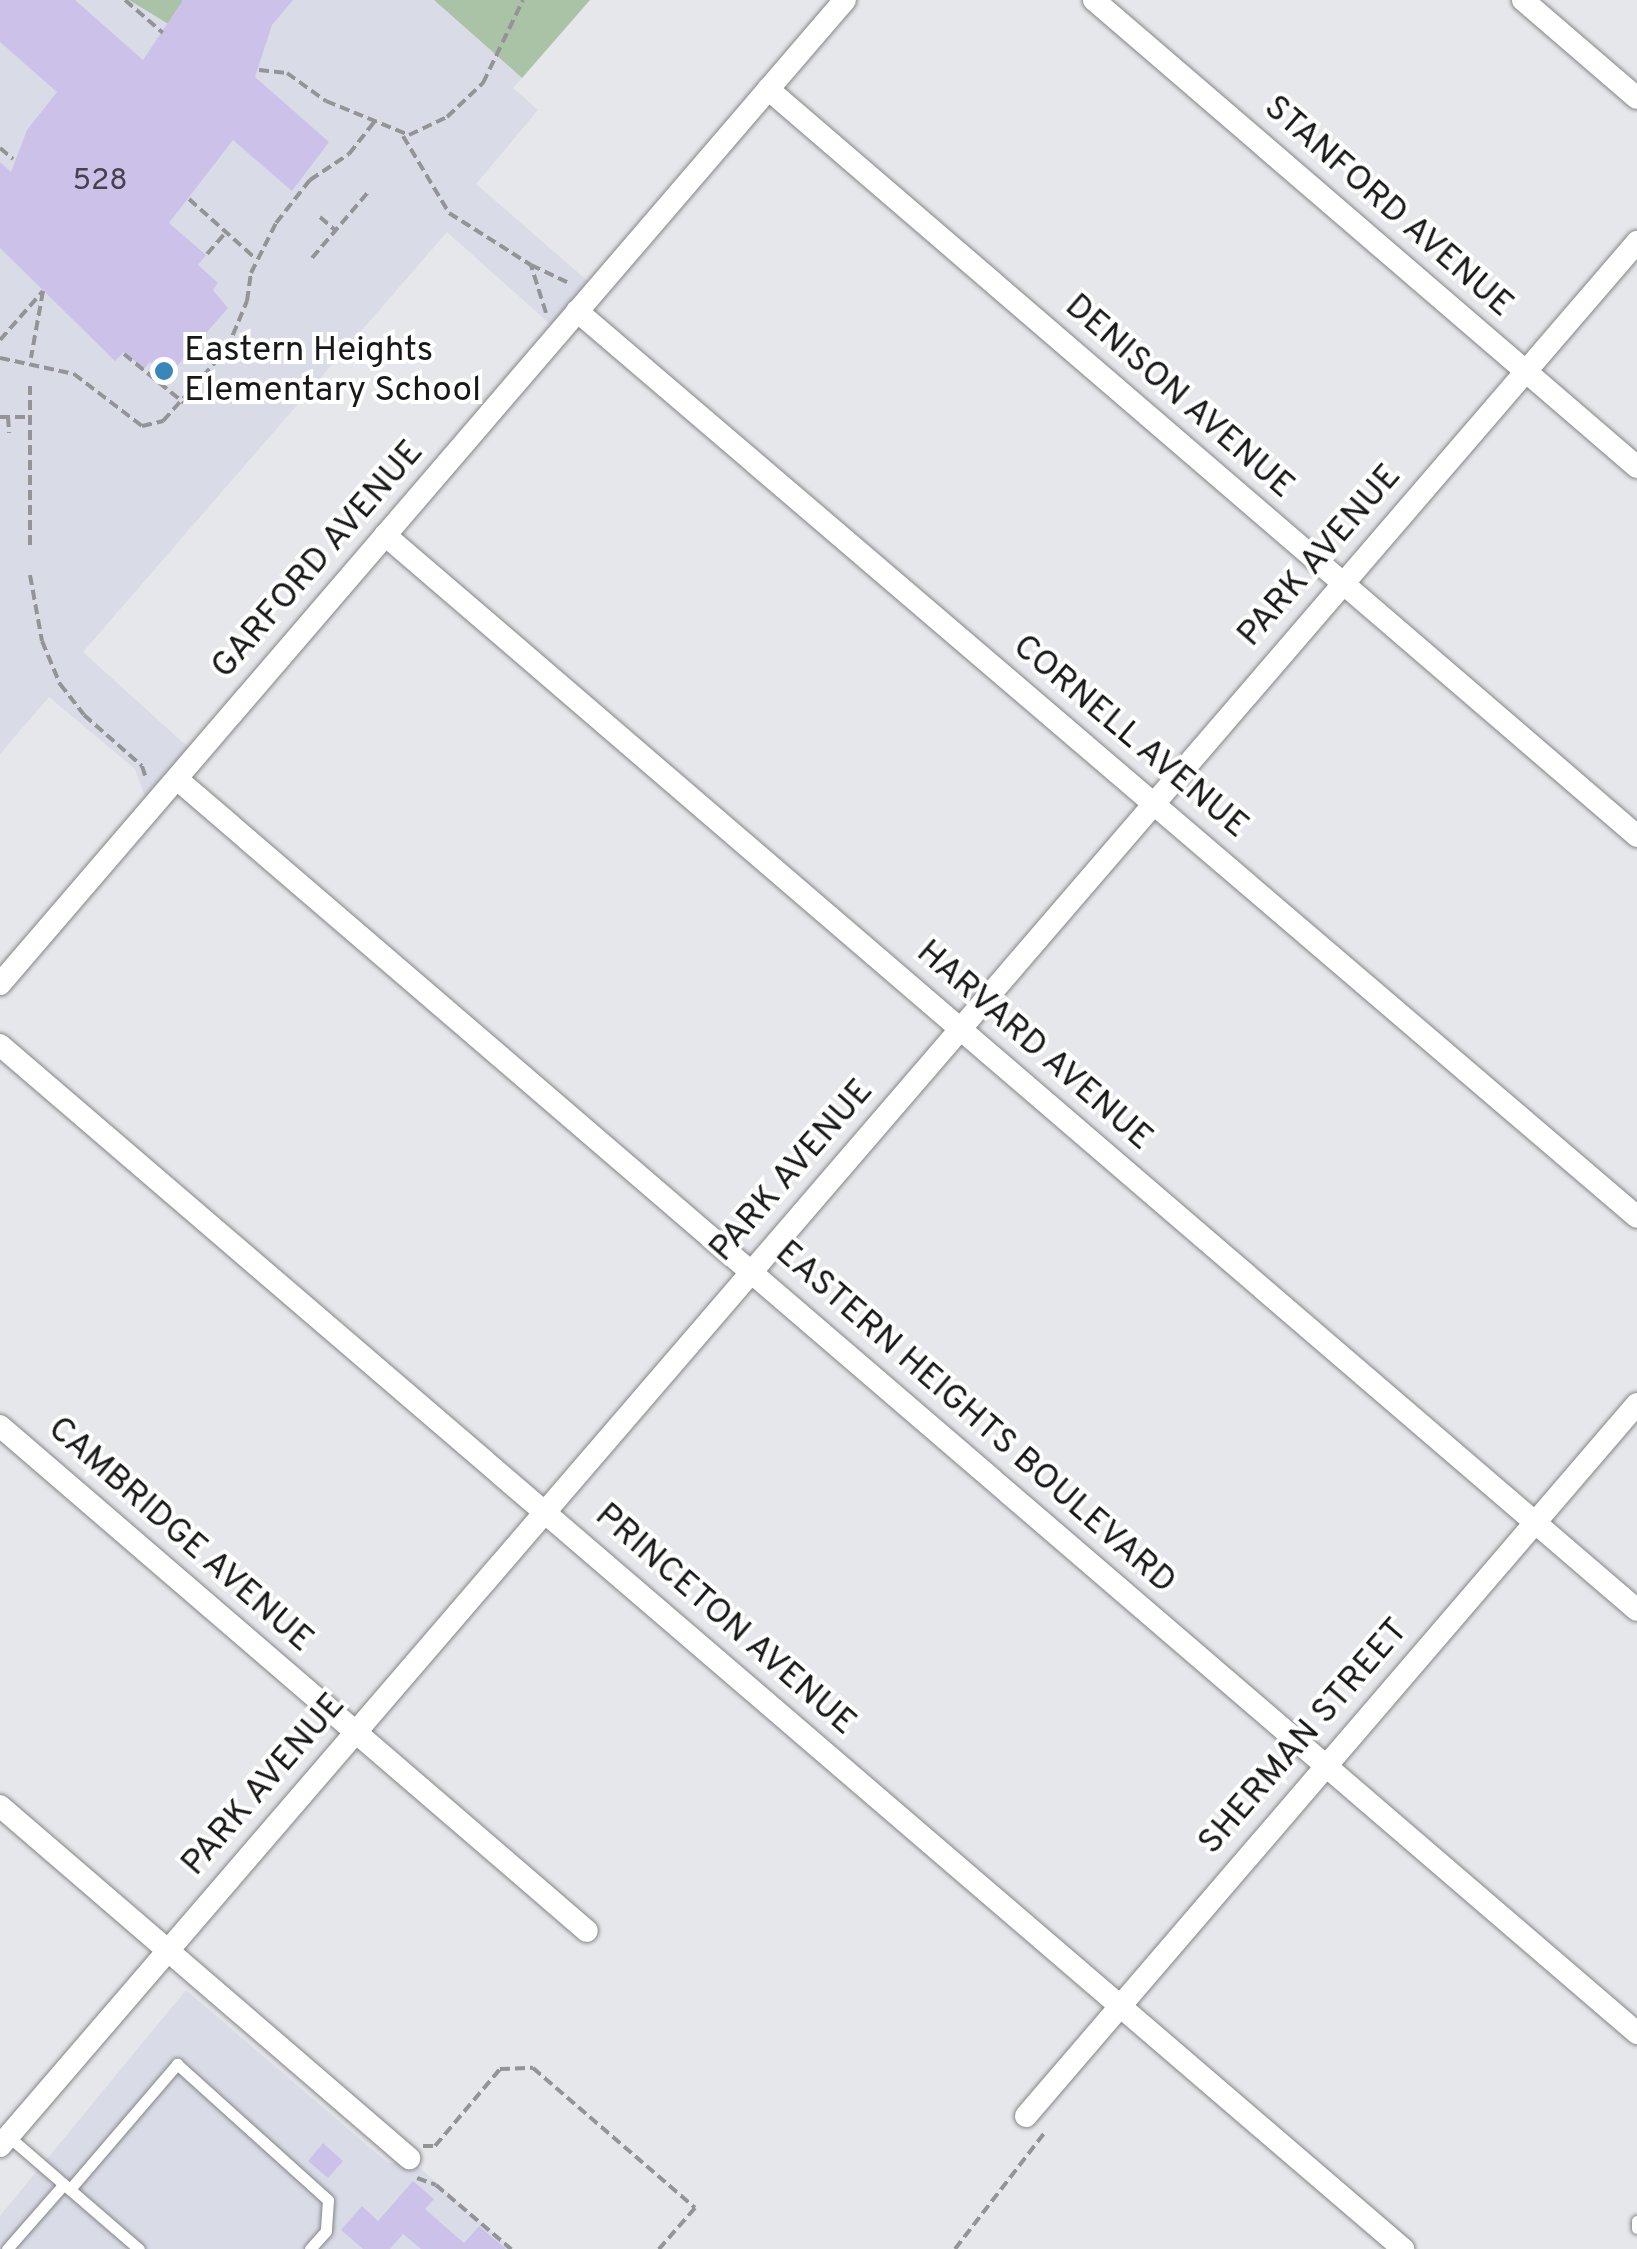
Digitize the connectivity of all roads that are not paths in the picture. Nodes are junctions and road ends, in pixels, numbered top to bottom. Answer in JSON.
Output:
{"nodes":[{"id":1,"x":845,"y":0,"type":"edge"},
{"id":2,"x":1094,"y":0,"type":"edge"},
{"id":3,"x":1522,"y":0,"type":"edge"},
{"id":4,"x":768,"y":90,"type":"junction"},
{"id":5,"x":1637,"y":98,"type":"edge"},
{"id":6,"x":1637,"y":242,"type":"edge"},
{"id":7,"x":578,"y":311,"type":"junction"},
{"id":8,"x":1526,"y":372,"type":"junction"},
{"id":9,"x":1637,"y":467,"type":"edge"},
{"id":10,"x":385,"y":536,"type":"junction"},
{"id":11,"x":1342,"y":584,"type":"junction"},
{"id":12,"x":176,"y":779,"type":"junction"},
{"id":13,"x":1154,"y":803,"type":"junction"},
{"id":14,"x":1637,"y":836,"type":"edge"},
{"id":15,"x":0,"y":984,"type":"edge"},
{"id":16,"x":960,"y":1029,"type":"junction"},
{"id":17,"x":0,"y":1045,"type":"edge"},
{"id":18,"x":1637,"y":1217,"type":"edge"},
{"id":19,"x":751,"y":1272,"type":"junction"},
{"id":20,"x":1637,"y":1404,"type":"edge"},
{"id":21,"x":0,"y":1426,"type":"edge"},
{"id":22,"x":545,"y":1512,"type":"junction"},
{"id":23,"x":1535,"y":1522,"type":"junction"},
{"id":24,"x":1637,"y":1610,"type":"edge"},
{"id":25,"x":356,"y":1732,"type":"junction"},
{"id":26,"x":1326,"y":1766,"type":"junction"},
{"id":27,"x":0,"y":1806,"type":"edge"},
{"id":28,"x":587,"y":1931,"type":"dead end"},
{"id":29,"x":167,"y":1950,"type":"junction"},
{"id":30,"x":1120,"y":2006,"type":"junction"},
{"id":31,"x":1637,"y":2033,"type":"edge"},
{"id":32,"x":1026,"y":2116,"type":"dead end"},
{"id":33,"x":3,"y":2137,"type":"edge"},
{"id":34,"x":410,"y":2160,"type":"road end"},
{"id":35,"x":67,"y":2186,"type":"junction"},
{"id":36,"x":8,"y":2249,"type":"edge"},
{"id":37,"x":139,"y":2249,"type":"edge"},
{"id":38,"x":310,"y":2249,"type":"edge"},
{"id":39,"x":1403,"y":2249,"type":"edge"}],
"edges":[{"from":1,"to":4,"type":"street","name":"GARFORD AVENUE"},
{"from":2,"to":8,"type":"street","name":"STANFORD AVENUE"},
{"from":3,"to":5,"type":"street"},
{"from":4,"to":7,"type":"street","name":"GARFORD AVENUE"},
{"from":4,"to":11,"type":"street","name":"DENISON AVENUE"},
{"from":6,"to":8,"type":"street","name":"PARK AVENUE"},
{"from":7,"to":10,"type":"street","name":"GARFORD AVENUE"},
{"from":7,"to":13,"type":"street","name":"CORNELL AVENUE"},
{"from":8,"to":9,"type":"street","name":"STANFORD AVENUE"},
{"from":8,"to":11,"type":"street","name":"PARK AVENUE"},
{"from":10,"to":12,"type":"street","name":"GARFORD AVENUE"},
{"from":10,"to":16,"type":"street","name":"HARVARD AVENUE"},
{"from":11,"to":13,"type":"street","name":"PARK AVENUE"},
{"from":11,"to":14,"type":"street","name":"DENISON AVENUE"},
{"from":12,"to":15,"type":"street","name":"GARFORD AVENUE"},
{"from":12,"to":19,"type":"street","name":"EASTERN HEIGHTS BOULEVARD"},
{"from":13,"to":16,"type":"street","name":"PARK AVENUE"},
{"from":13,"to":18,"type":"street","name":"CORNELL AVENUE"},
{"from":16,"to":19,"type":"street","name":"PARK AVENUE"},
{"from":16,"to":23,"type":"street","name":"HARVARD AVENUE"},
{"from":17,"to":22,"type":"street","name":"PRINCETON AVENUE"},
{"from":19,"to":22,"type":"street","name":"PARK AVENUE"},
{"from":19,"to":26,"type":"street","name":"EASTERN HEIGHTS BOULEVARD"},
{"from":20,"to":23,"type":"street","name":"SHERMAN STREET"},
{"from":21,"to":25,"type":"street","name":"CAMBRIDGE AVENUE"},
{"from":22,"to":25,"type":"street","name":"PARK AVENUE"},
{"from":22,"to":30,"type":"street","name":"PRINCETON AVENUE"},
{"from":23,"to":24,"type":"street","name":"HARVARD AVENUE"},
{"from":23,"to":26,"type":"street","name":"SHERMAN STREET"},
{"from":25,"to":28,"type":"street","name":"CAMBRIDGE AVENUE"},
{"from":25,"to":29,"type":"street","name":"PARK AVENUE"},
{"from":26,"to":30,"type":"street","name":"SHERMAN STREET"},
{"from":26,"to":31,"type":"street","name":"EASTERN HEIGHTS BOULEVARD"},
{"from":27,"to":29,"type":"street"},
{"from":29,"to":33,"type":"street","name":"PARK AVENUE"},
{"from":29,"to":34,"type":"street"},
{"from":30,"to":32,"type":"street","name":"SHERMAN STREET"},
{"from":30,"to":39,"type":"street","name":"PRINCETON AVENUE"},
{"from":33,"to":35,"type":"lane"},
{"from":35,"to":36,"type":"lane"},
{"from":35,"to":37,"type":"lane"},
{"from":35,"to":38,"type":"lane"}]}
